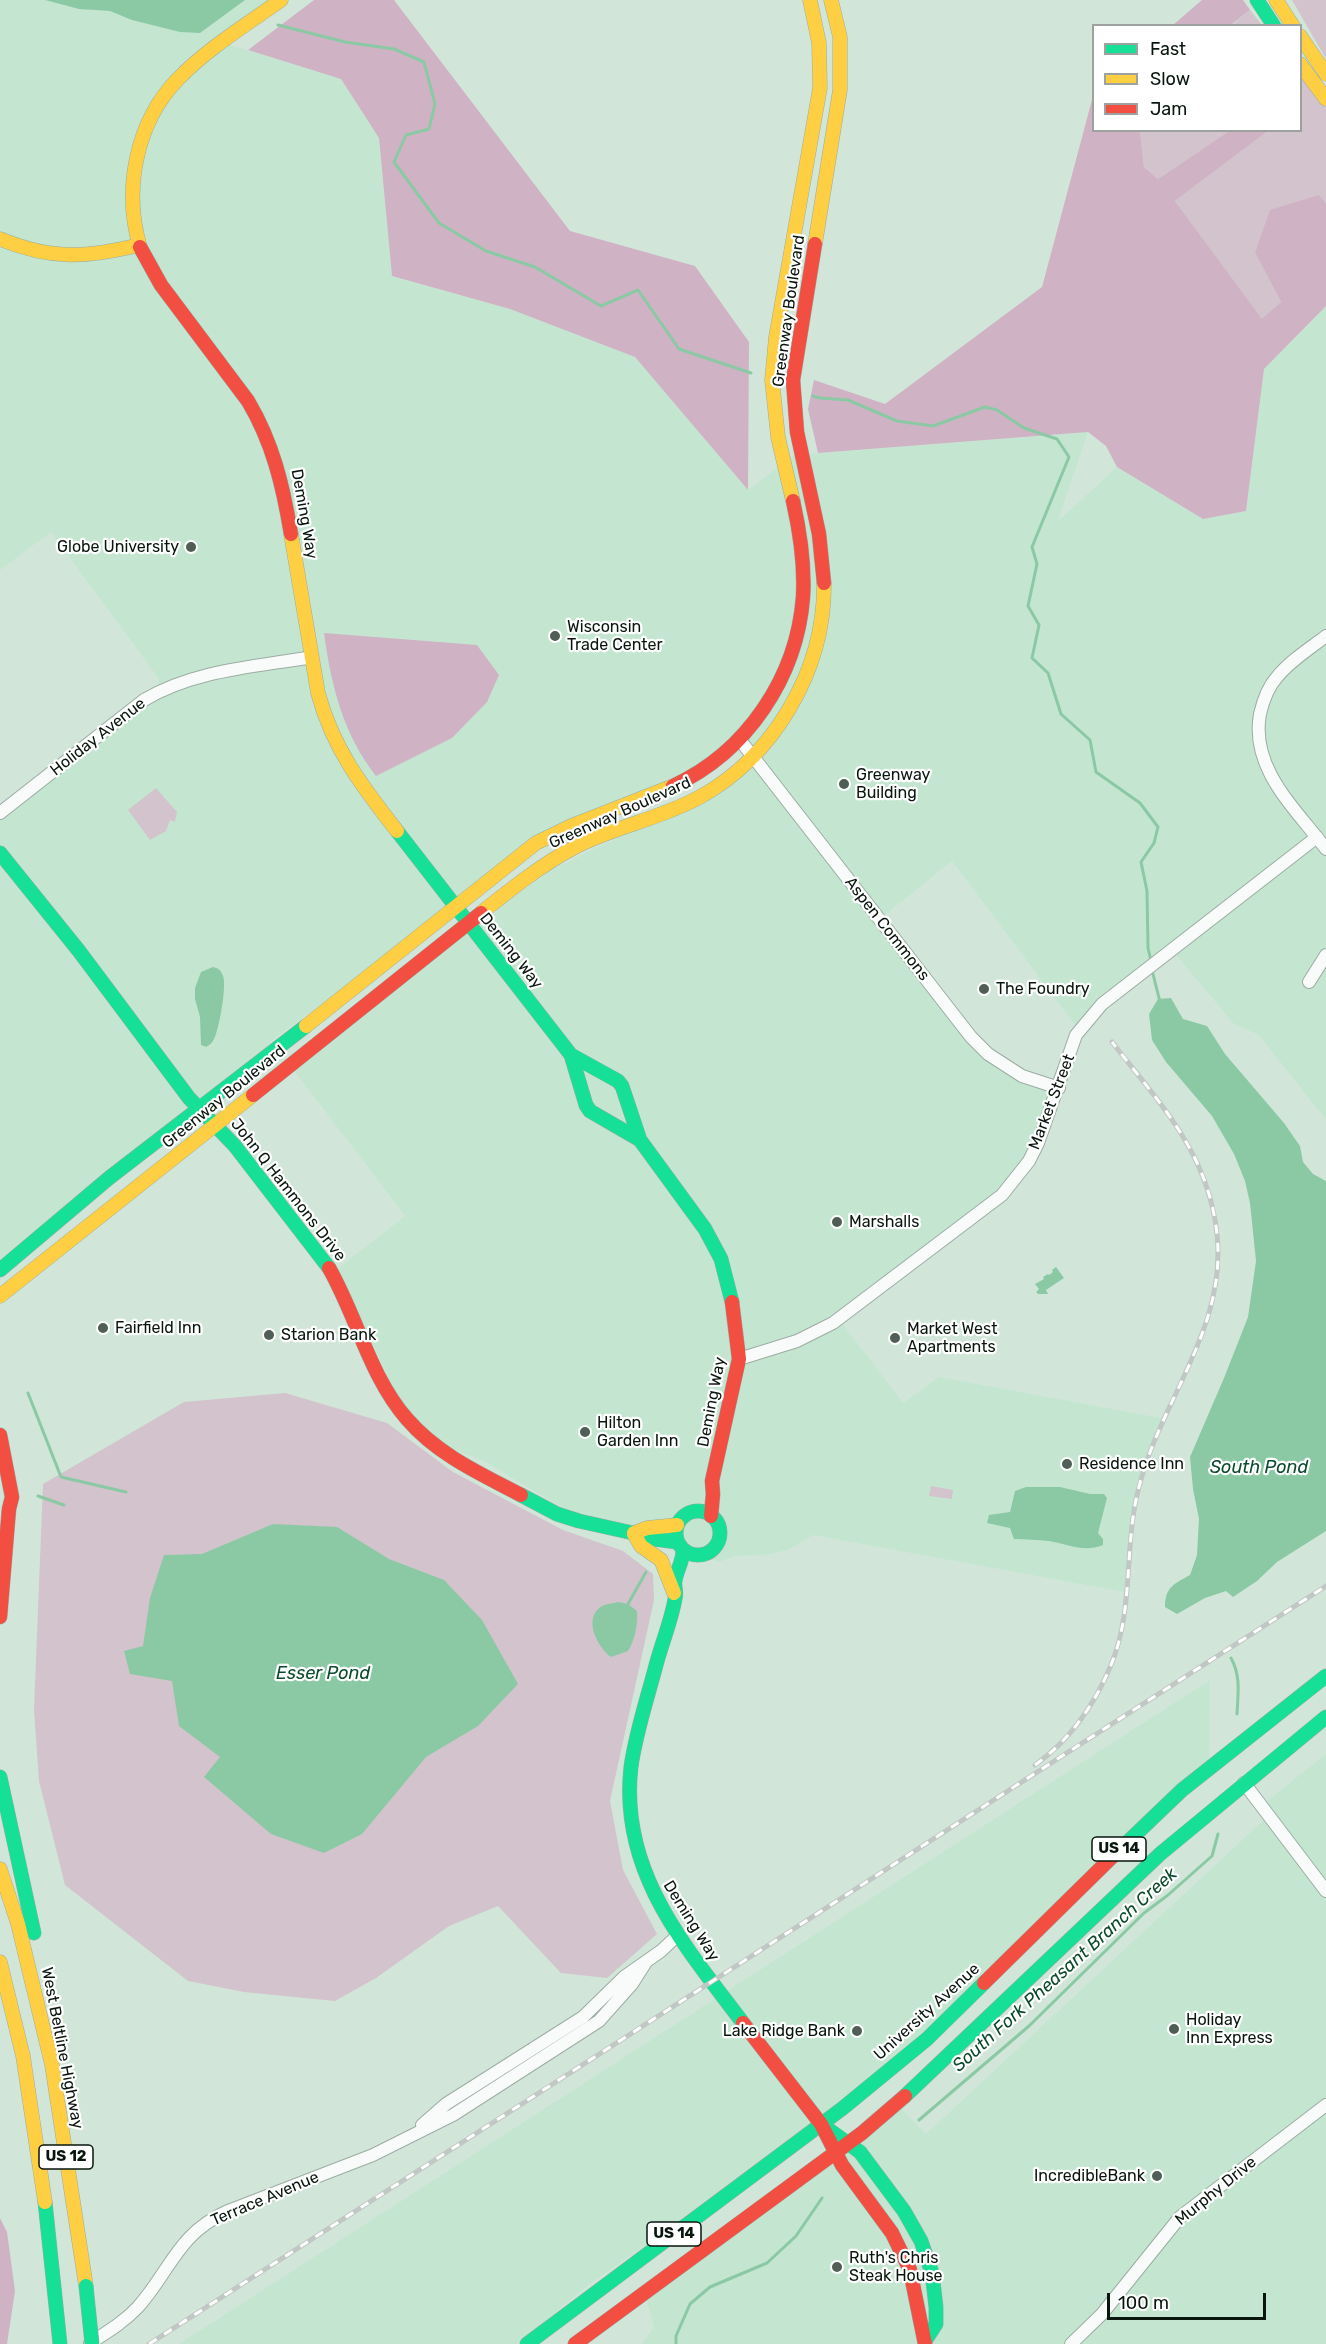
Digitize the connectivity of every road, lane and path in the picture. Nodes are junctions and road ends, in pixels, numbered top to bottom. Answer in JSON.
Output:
{"nodes":[{"id":1,"x":281,"y":0,"type":"edge"},
{"id":2,"x":810,"y":0,"type":"edge"},
{"id":3,"x":831,"y":0,"type":"edge"},
{"id":4,"x":1257,"y":0,"type":"edge"},
{"id":5,"x":1276,"y":0,"type":"edge"},
{"id":6,"x":1273,"y":24,"type":"edge"},
{"id":7,"x":1292,"y":24,"type":"edge"},
{"id":8,"x":1302,"y":39,"type":"edge"},
{"id":9,"x":1302,"y":67,"type":"edge"},
{"id":10,"x":1326,"y":74,"type":"edge"},
{"id":11,"x":1326,"y":99,"type":"edge"},
{"id":12,"x":0,"y":239,"type":"edge"},
{"id":13,"x":139,"y":245,"type":"junction"},
{"id":14,"x":1326,"y":636,"type":"edge"},
{"id":15,"x":312,"y":657,"type":"junction"},
{"id":16,"x":740,"y":740,"type":"junction"},
{"id":17,"x":753,"y":756,"type":"junction"},
{"id":18,"x":0,"y":813,"type":"edge"},
{"id":19,"x":1317,"y":837,"type":"junction"},
{"id":20,"x":1326,"y":849,"type":"edge"},
{"id":21,"x":0,"y":853,"type":"edge"},
{"id":22,"x":455,"y":906,"type":"junction"},
{"id":23,"x":468,"y":923,"type":"junction"},
{"id":24,"x":1326,"y":955,"type":"edge"},
{"id":25,"x":1309,"y":982,"type":"dead end"},
{"id":26,"x":571,"y":1056,"type":"junction"},
{"id":27,"x":1059,"y":1088,"type":"junction"},
{"id":28,"x":200,"y":1108,"type":"junction"},
{"id":29,"x":216,"y":1125,"type":"junction"},
{"id":30,"x":640,"y":1140,"type":"junction"},
{"id":31,"x":0,"y":1270,"type":"edge"},
{"id":32,"x":0,"y":1296,"type":"edge"},
{"id":33,"x":739,"y":1359,"type":"junction"},
{"id":34,"x":0,"y":1435,"type":"edge"},
{"id":35,"x":0,"y":1463,"type":"edge"},
{"id":36,"x":712,"y":1481,"type":"junction"},
{"id":37,"x":9,"y":1509,"type":"junction"},
{"id":38,"x":694,"y":1512,"type":"junction"},
{"id":39,"x":711,"y":1516,"type":"junction"},
{"id":40,"x":678,"y":1525,"type":"junction"},
{"id":41,"x":633,"y":1533,"type":"junction"},
{"id":42,"x":680,"y":1546,"type":"junction"},
{"id":43,"x":701,"y":1555,"type":"junction"},
{"id":44,"x":676,"y":1597,"type":"junction"},
{"id":45,"x":0,"y":1617,"type":"edge"},
{"id":46,"x":1326,"y":1676,"type":"edge"},
{"id":47,"x":1326,"y":1717,"type":"edge"},
{"id":48,"x":0,"y":1777,"type":"edge"},
{"id":49,"x":1244,"y":1783,"type":"junction"},
{"id":50,"x":0,"y":1869,"type":"edge"},
{"id":51,"x":1326,"y":1891,"type":"edge"},
{"id":52,"x":678,"y":1935,"type":"junction"},
{"id":53,"x":0,"y":1962,"type":"edge"},
{"id":54,"x":0,"y":2008,"type":"edge"},
{"id":55,"x":43,"y":2028,"type":"junction"},
{"id":56,"x":28,"y":2090,"type":"junction"},
{"id":57,"x":1326,"y":2105,"type":"edge"},
{"id":58,"x":820,"y":2124,"type":"junction"},
{"id":59,"x":849,"y":2142,"type":"junction"},
{"id":60,"x":835,"y":2152,"type":"junction"},
{"id":61,"x":925,"y":2342,"type":"edge"},
{"id":62,"x":60,"y":2344,"type":"edge"},
{"id":63,"x":90,"y":2344,"type":"edge"},
{"id":64,"x":527,"y":2344,"type":"edge"},
{"id":65,"x":575,"y":2344,"type":"edge"},
{"id":66,"x":1071,"y":2344,"type":"edge"}],
"edges":[{"from":1,"to":13,"type":"main road","name":"Deming Way"},
{"from":2,"to":16,"type":"main road","name":"Greenway Boulevard"},
{"from":3,"to":17,"type":"main road","name":"Greenway Boulevard"},
{"from":4,"to":6,"type":"main road"},
{"from":5,"to":7,"type":"main road"},
{"from":8,"to":10,"type":"main road"},
{"from":9,"to":11,"type":"main road"},
{"from":12,"to":13,"type":"main road"},
{"from":13,"to":15,"type":"main road","name":"Deming Way"},
{"from":14,"to":19,"type":"street"},
{"from":15,"to":18,"type":"street","name":"Holiday Avenue"},
{"from":15,"to":22,"type":"main road","name":"Deming Way"},
{"from":16,"to":17,"type":"street","name":"Aspen Commons"},
{"from":16,"to":22,"type":"main road","name":"Greenway Boulevard"},
{"from":17,"to":23,"type":"main road","name":"Greenway Boulevard"},
{"from":17,"to":27,"type":"street","name":"Aspen Commons"},
{"from":19,"to":20,"type":"street"},
{"from":19,"to":27,"type":"street","name":"Market Street"},
{"from":21,"to":28,"type":"main road","name":"John Q Hammons Drive"},
{"from":22,"to":23,"type":"main road","name":"Deming Way"},
{"from":22,"to":28,"type":"main road","name":"Greenway Boulevard"},
{"from":23,"to":26,"type":"main road","name":"Deming Way"},
{"from":23,"to":29,"type":"main road","name":"Greenway Boulevard"},
{"from":24,"to":25,"type":"street"},
{"from":26,"to":30,"type":"main road","name":"Deming Way"},
{"from":26,"to":30,"type":"main road","name":"Deming Way"},
{"from":27,"to":33,"type":"street","name":"Market Street"},
{"from":28,"to":29,"type":"main road","name":"John Q Hammons Drive"},
{"from":28,"to":31,"type":"main road","name":"Greenway Boulevard"},
{"from":29,"to":32,"type":"main road","name":"Greenway Boulevard"},
{"from":29,"to":41,"type":"main road","name":"John Q Hammons Drive"},
{"from":30,"to":33,"type":"main road","name":"Deming Way"},
{"from":33,"to":36,"type":"main road","name":"Deming Way"},
{"from":34,"to":37,"type":"main road"},
{"from":35,"to":37,"type":"main road"},
{"from":36,"to":38,"type":"main road","name":"Deming Way"},
{"from":36,"to":39,"type":"main road","name":"Deming Way"},
{"from":37,"to":45,"type":"main road"},
{"from":38,"to":39,"type":"main road"},
{"from":38,"to":40,"type":"main road"},
{"from":39,"to":43,"type":"main road"},
{"from":40,"to":41,"type":"main road","name":"John Q Hammons Drive"},
{"from":40,"to":42,"type":"main road"},
{"from":41,"to":42,"type":"main road","name":"John Q Hammons Drive"},
{"from":41,"to":44,"type":"main road"},
{"from":42,"to":43,"type":"main road"},
{"from":42,"to":44,"type":"main road","name":"Deming Way"},
{"from":43,"to":44,"type":"main road","name":"Deming Way"},
{"from":44,"to":52,"type":"main road","name":"Deming Way"},
{"from":46,"to":58,"type":"main road","name":"University Avenue","number":"US 14"},
{"from":47,"to":49,"type":"main road","number":"US 14"},
{"from":48,"to":55,"type":"main road"},
{"from":49,"to":51,"type":"street"},
{"from":49,"to":59,"type":"main road","number":"US 14"},
{"from":50,"to":55,"type":"main road","name":"West Beltline Highway","number":"US 12"},
{"from":52,"to":58,"type":"main road","name":"Deming Way"},
{"from":52,"to":63,"type":"street","name":"Terrace Avenue"},
{"from":53,"to":56,"type":"main road","number":"US 12"},
{"from":54,"to":56,"type":"main road"},
{"from":55,"to":63,"type":"main road","name":"West Beltline Highway","number":"US 12","bridge":true},
{"from":56,"to":62,"type":"main road","number":"US 12"},
{"from":57,"to":66,"type":"street","name":"Murphy Drive"},
{"from":58,"to":59,"type":"main road","name":"Deming Way"},
{"from":58,"to":60,"type":"main road","name":"Deming Way"},
{"from":58,"to":64,"type":"main road","name":"University Avenue","number":"US 14"},
{"from":59,"to":60,"type":"main road","number":"US 14"},
{"from":59,"to":61,"type":"main road","name":"Deming Way"},
{"from":60,"to":61,"type":"main road","name":"Deming Way"},
{"from":60,"to":65,"type":"main road","number":"US 14"}]}
